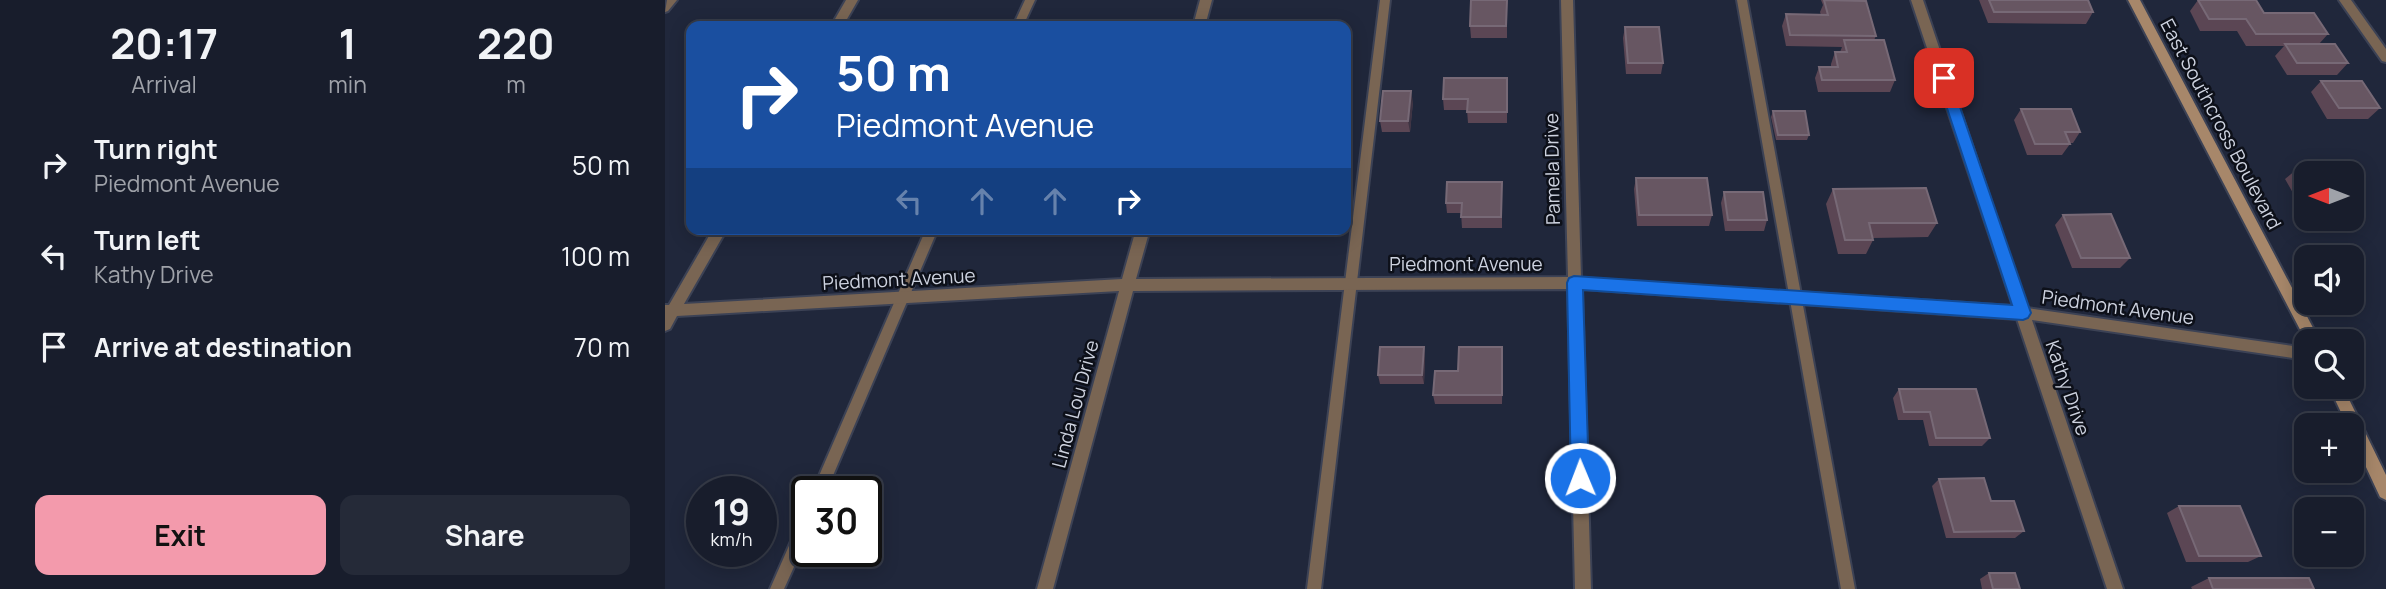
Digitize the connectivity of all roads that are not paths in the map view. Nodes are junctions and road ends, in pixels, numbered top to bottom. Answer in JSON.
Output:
{"nodes":[{"id":1,"x":672,"y":0,"type":"edge"},
{"id":2,"x":852,"y":0,"type":"edge"},
{"id":3,"x":1030,"y":0,"type":"edge"},
{"id":4,"x":1206,"y":0,"type":"edge"},
{"id":5,"x":1385,"y":0,"type":"edge"},
{"id":6,"x":1567,"y":0,"type":"edge"},
{"id":7,"x":1742,"y":0,"type":"edge"},
{"id":8,"x":1917,"y":0,"type":"edge"},
{"id":9,"x":2134,"y":0,"type":"edge"},
{"id":10,"x":2345,"y":0,"type":"edge"},
{"id":11,"x":665,"y":9,"type":"edge"},
{"id":12,"x":840,"y":21,"type":"edge"},
{"id":13,"x":1021,"y":21,"type":"edge"},
{"id":14,"x":1200,"y":21,"type":"edge"},
{"id":15,"x":2386,"y":58,"type":"edge"},
{"id":16,"x":716,"y":235,"type":"edge"},
{"id":17,"x":929,"y":235,"type":"edge"},
{"id":18,"x":1141,"y":235,"type":"edge"},
{"id":19,"x":1352,"y":283,"type":"junction"},
{"id":20,"x":1574,"y":283,"type":"junction"},
{"id":21,"x":1127,"y":285,"type":"junction"},
{"id":22,"x":903,"y":298,"type":"junction"},
{"id":23,"x":1797,"y":299,"type":"junction"},
{"id":24,"x":669,"y":311,"type":"edge"},
{"id":25,"x":2023,"y":313,"type":"junction"},
{"id":26,"x":665,"y":325,"type":"edge"},
{"id":27,"x":2307,"y":329,"type":"edge"},
{"id":28,"x":2294,"y":352,"type":"edge"},
{"id":29,"x":2342,"y":399,"type":"edge"},
{"id":30,"x":827,"y":476,"type":"edge"},
{"id":31,"x":2386,"y":492,"type":"edge"},
{"id":32,"x":791,"y":559,"type":"edge"},
{"id":33,"x":778,"y":589,"type":"edge"},
{"id":34,"x":1045,"y":589,"type":"edge"},
{"id":35,"x":1314,"y":589,"type":"edge"},
{"id":36,"x":1583,"y":589,"type":"edge"},
{"id":37,"x":1848,"y":589,"type":"edge"},
{"id":38,"x":2115,"y":589,"type":"edge"}],
"edges":[{"from":1,"to":11,"type":"lane"},
{"from":2,"to":12,"type":"street"},
{"from":3,"to":13,"type":"lane"},
{"from":4,"to":14,"type":"street"},
{"from":5,"to":19,"type":"lane"},
{"from":6,"to":20,"type":"street","name":"Pamela Drive"},
{"from":7,"to":23,"type":"lane"},
{"from":8,"to":25,"type":"street","name":"Kathy Drive"},
{"from":9,"to":27,"type":"main road","name":"East Southcross Boulevard"},
{"from":10,"to":15,"type":"street"},
{"from":16,"to":24,"type":"street"},
{"from":17,"to":22,"type":"lane"},
{"from":18,"to":21,"type":"street","name":"Linda Lou Drive"},
{"from":19,"to":20,"type":"street","name":"Piedmont Avenue"},
{"from":19,"to":21,"type":"street","name":"Piedmont Avenue"},
{"from":19,"to":35,"type":"lane"},
{"from":20,"to":23,"type":"street","name":"Piedmont Avenue"},
{"from":20,"to":36,"type":"street","name":"Pamela Drive"},
{"from":21,"to":22,"type":"street","name":"Piedmont Avenue"},
{"from":21,"to":34,"type":"street","name":"Linda Lou Drive"},
{"from":22,"to":24,"type":"street","name":"Piedmont Avenue"},
{"from":22,"to":30,"type":"lane"},
{"from":23,"to":25,"type":"street","name":"Piedmont Avenue"},
{"from":23,"to":37,"type":"lane"},
{"from":24,"to":26,"type":"street"},
{"from":25,"to":28,"type":"street","name":"Piedmont Avenue"},
{"from":25,"to":38,"type":"street","name":"Kathy Drive"},
{"from":29,"to":31,"type":"main road"},
{"from":32,"to":33,"type":"lane"}]}
